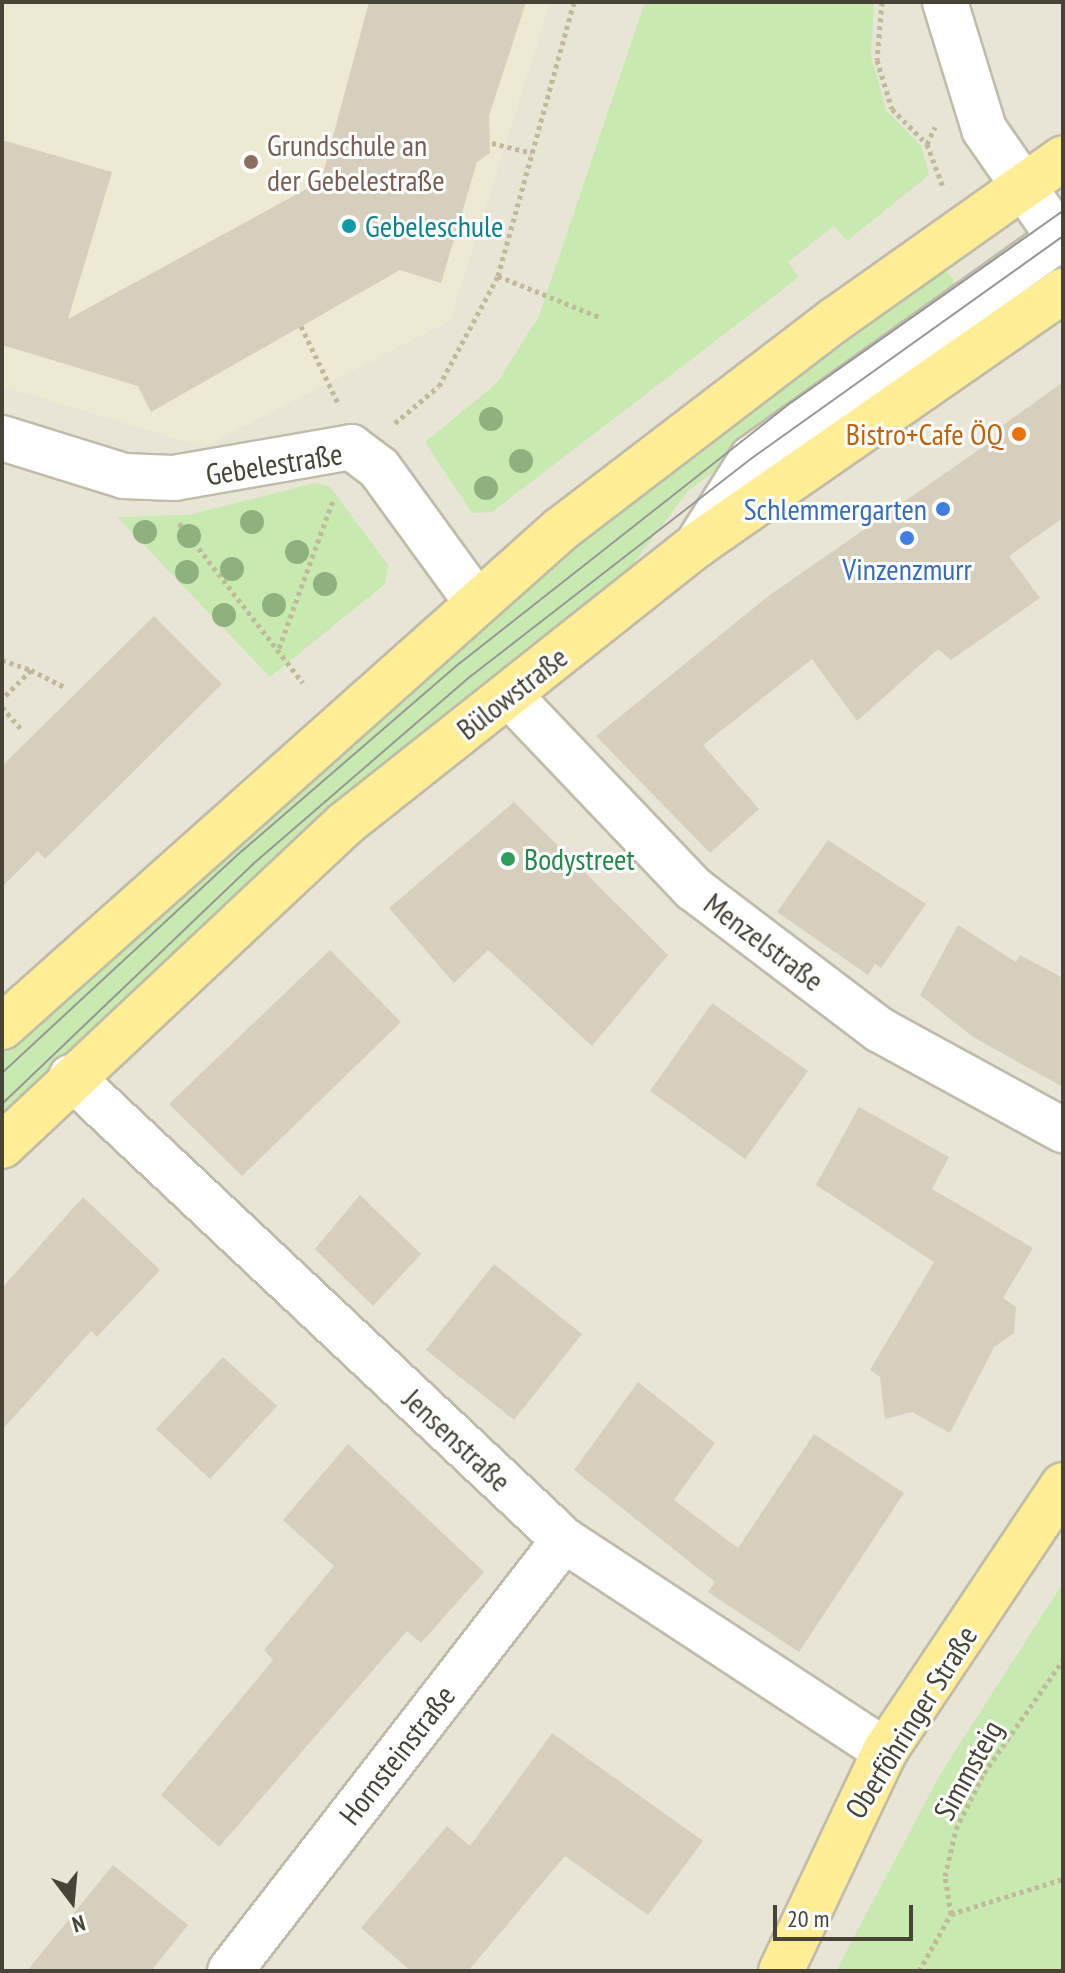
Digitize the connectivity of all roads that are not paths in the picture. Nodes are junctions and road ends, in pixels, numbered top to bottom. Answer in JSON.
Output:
{"nodes":[{"id":1,"x":945,"y":2,"type":"edge"},
{"id":2,"x":1063,"y":158,"type":"edge"},
{"id":3,"x":1024,"y":187,"type":"junction"},
{"id":4,"x":1062,"y":239,"type":"edge"},
{"id":5,"x":1063,"y":291,"type":"edge"},
{"id":6,"x":2,"y":438,"type":"edge"},
{"id":7,"x":697,"y":545,"type":"junction"},
{"id":8,"x":475,"y":600,"type":"junction"},
{"id":9,"x":509,"y":695,"type":"junction"},
{"id":10,"x":2,"y":1027,"type":"edge"},
{"id":11,"x":71,"y":1077,"type":"junction"},
{"id":12,"x":1063,"y":1130,"type":"edge"},
{"id":13,"x":2,"y":1146,"type":"edge"},
{"id":14,"x":1063,"y":1485,"type":"edge"},
{"id":15,"x":564,"y":1540,"type":"junction"},
{"id":16,"x":885,"y":1751,"type":"junction"},
{"id":17,"x":230,"y":1971,"type":"edge"},
{"id":18,"x":781,"y":1971,"type":"edge"}],
"edges":[{"from":1,"to":3,"type":"street"},
{"from":2,"to":3,"type":"main road"},
{"from":3,"to":4,"type":"street"},
{"from":3,"to":8,"type":"main road"},
{"from":4,"to":7,"type":"street"},
{"from":5,"to":7,"type":"main road","name":"Bülowstraße"},
{"from":6,"to":8,"type":"street","name":"Gebelestraße"},
{"from":7,"to":9,"type":"main road","name":"Bülowstraße"},
{"from":8,"to":10,"type":"main road"},
{"from":9,"to":11,"type":"main road","name":"Bülowstraße"},
{"from":9,"to":12,"type":"street","name":"Menzelstraße"},
{"from":11,"to":13,"type":"main road","name":"Bülowstraße"},
{"from":11,"to":15,"type":"street","name":"Jensenstraße"},
{"from":14,"to":16,"type":"main road","name":"Oberföhringer Straße"},
{"from":15,"to":16,"type":"street","name":"Jensenstraße"},
{"from":15,"to":17,"type":"street","name":"Hornsteinstraße"},
{"from":16,"to":18,"type":"main road","name":"Oberföhringer Straße"}]}
